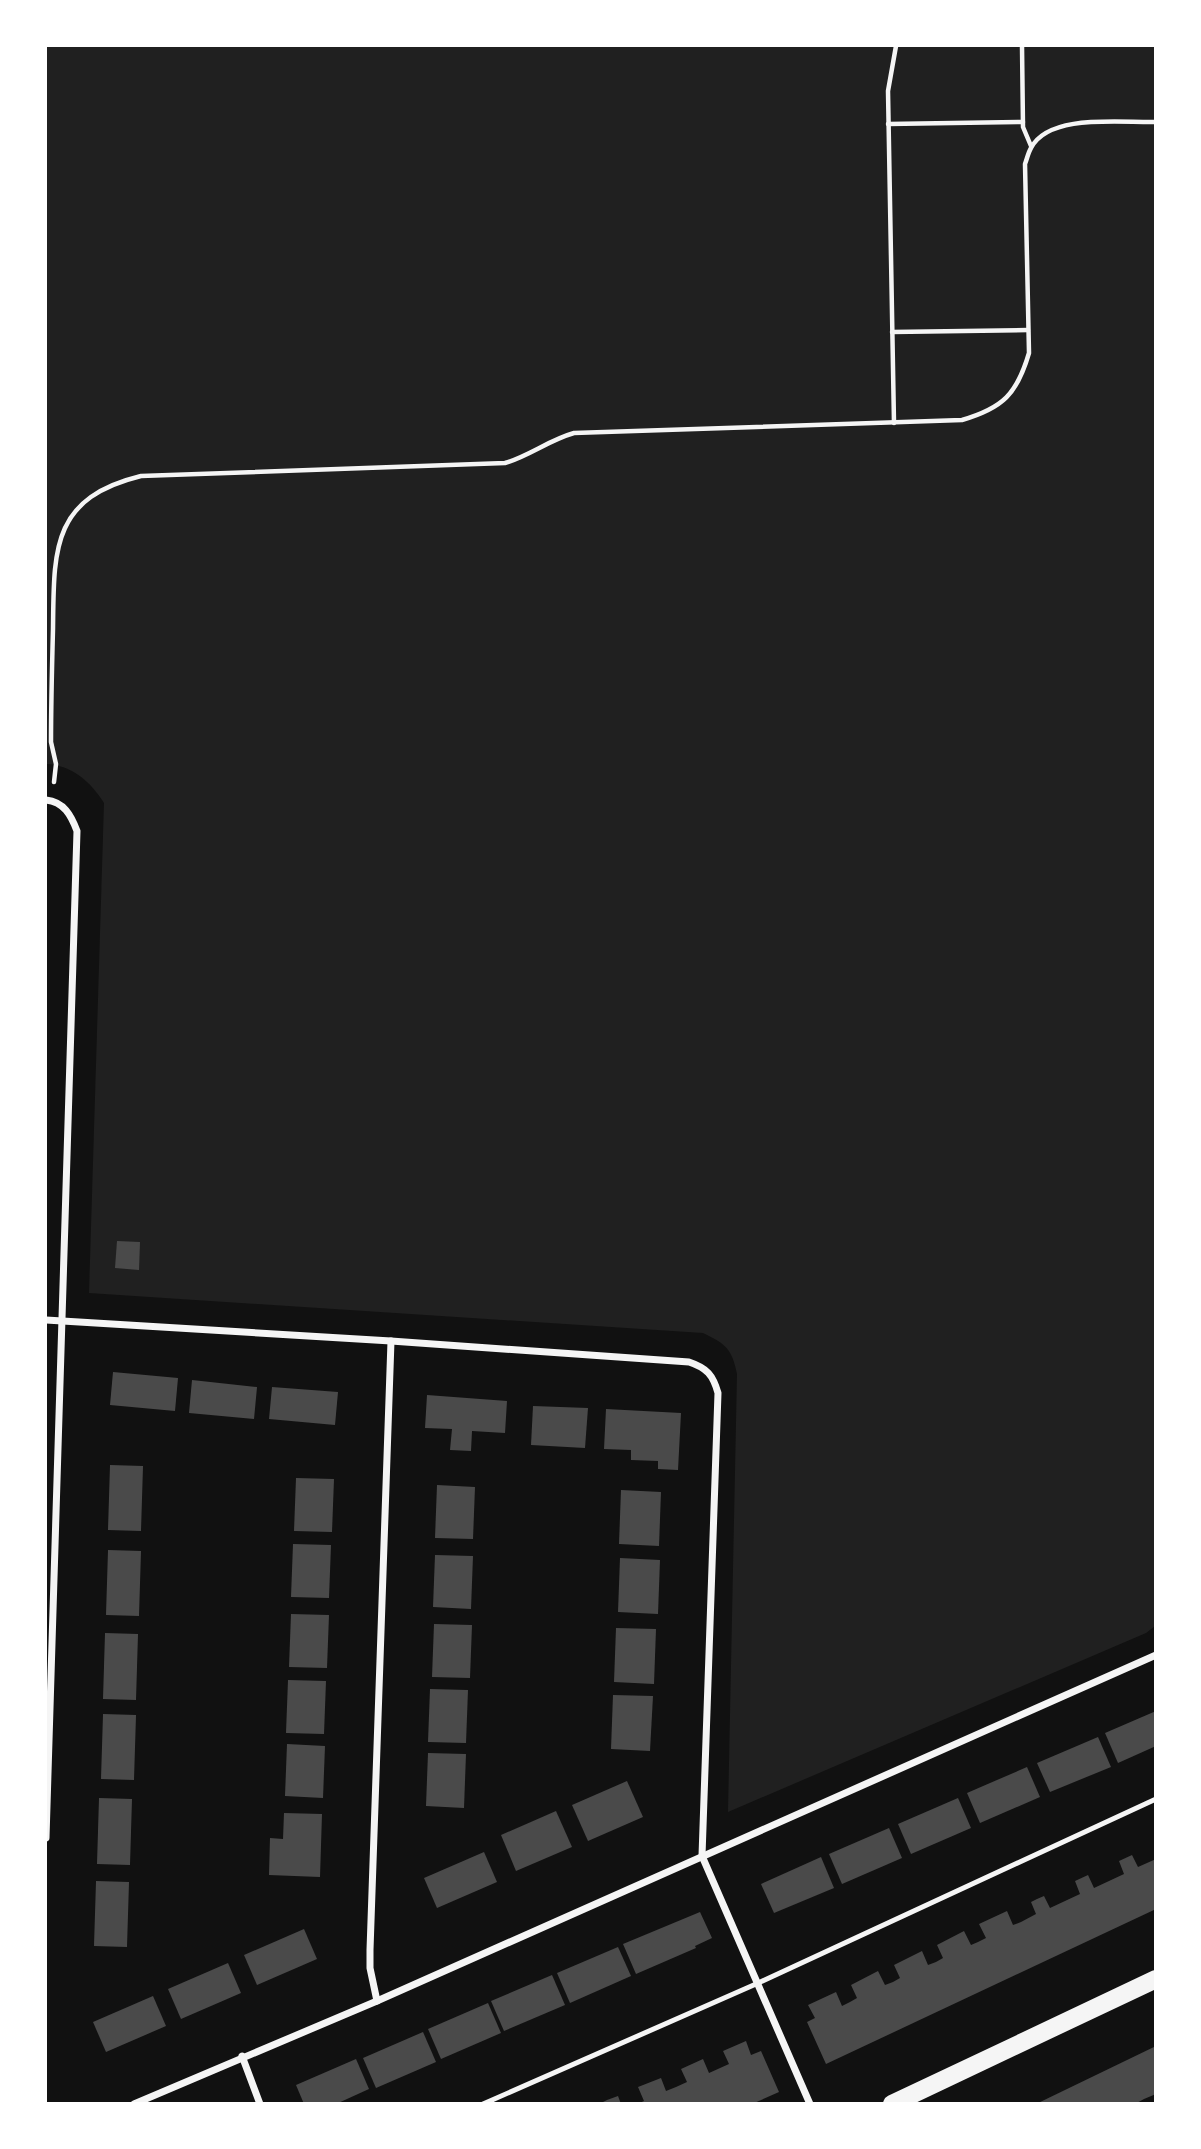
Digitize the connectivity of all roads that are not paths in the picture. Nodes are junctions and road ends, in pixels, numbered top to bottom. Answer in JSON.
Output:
{"nodes":[{"id":1,"x":49,"y":800,"type":"edge"},
{"id":2,"x":46,"y":1320,"type":"edge"},
{"id":3,"x":62,"y":1321,"type":"junction"},
{"id":4,"x":391,"y":1341,"type":"junction"},
{"id":5,"x":1156,"y":1655,"type":"edge"},
{"id":6,"x":1156,"y":1799,"type":"edge"},
{"id":7,"x":46,"y":1838,"type":"edge"},
{"id":8,"x":702,"y":1856,"type":"junction"},
{"id":9,"x":1156,"y":1979,"type":"edge"},
{"id":10,"x":756,"y":1984,"type":"junction"},
{"id":11,"x":377,"y":2000,"type":"junction"},
{"id":12,"x":242,"y":2056,"type":"junction"},
{"id":13,"x":904,"y":2101,"type":"edge"},
{"id":14,"x":134,"y":2104,"type":"edge"},
{"id":15,"x":260,"y":2104,"type":"edge"},
{"id":16,"x":483,"y":2104,"type":"edge"},
{"id":17,"x":810,"y":2104,"type":"edge"}],
"edges":[{"from":1,"to":3,"type":"street"},
{"from":2,"to":3,"type":"street"},
{"from":3,"to":4,"type":"street"},
{"from":3,"to":7,"type":"street"},
{"from":4,"to":8,"type":"street"},
{"from":4,"to":11,"type":"street"},
{"from":5,"to":8,"type":"street"},
{"from":6,"to":10,"type":"lane"},
{"from":8,"to":10,"type":"street"},
{"from":8,"to":11,"type":"street"},
{"from":9,"to":13,"type":"main road"},
{"from":10,"to":16,"type":"lane"},
{"from":10,"to":17,"type":"street"},
{"from":11,"to":12,"type":"street"},
{"from":12,"to":14,"type":"street"},
{"from":12,"to":15,"type":"street"}]}
